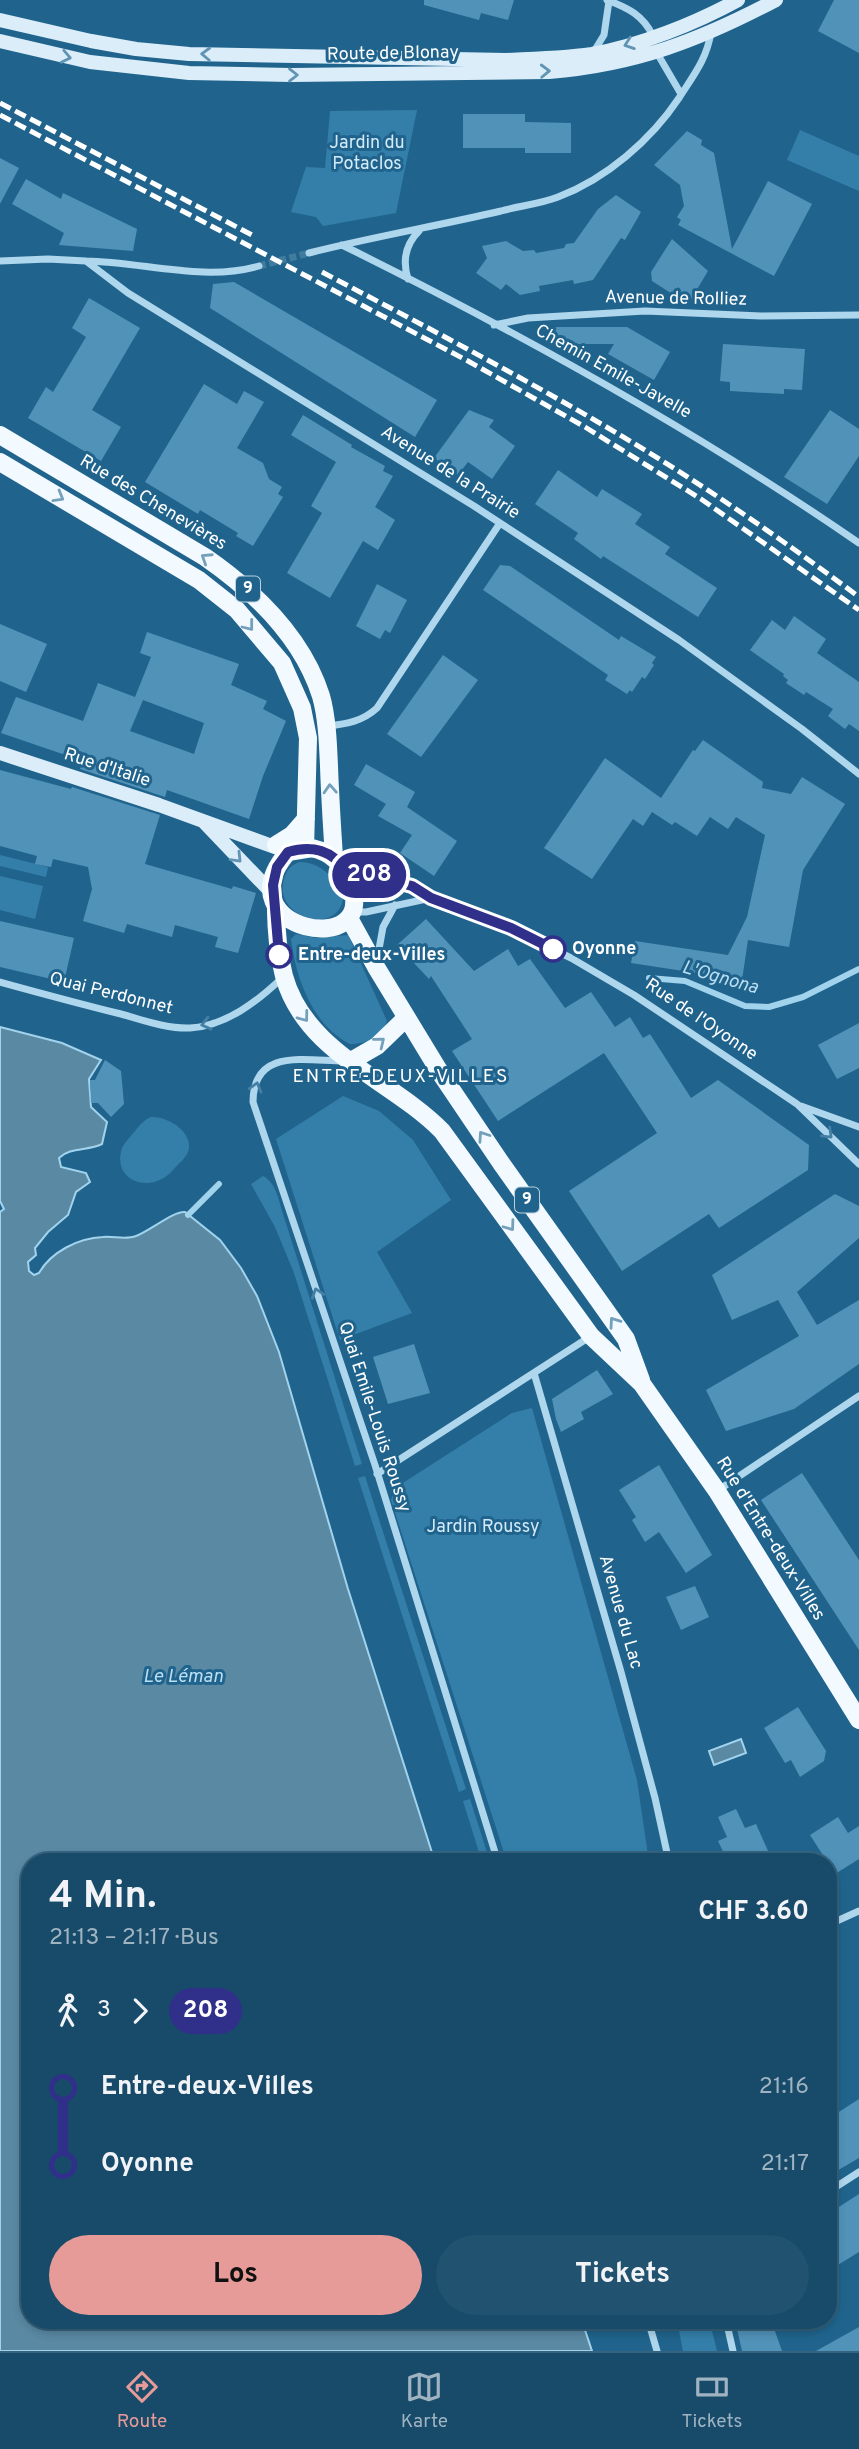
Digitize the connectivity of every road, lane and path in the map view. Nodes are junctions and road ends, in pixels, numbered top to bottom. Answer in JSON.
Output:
{"nodes":[{"id":1,"x":608,"y":0,"type":"edge"},
{"id":2,"x":738,"y":0,"type":"edge"},
{"id":3,"x":776,"y":0,"type":"edge"},
{"id":4,"x":0,"y":20,"type":"edge"},
{"id":5,"x":711,"y":32,"type":"junction"},
{"id":6,"x":653,"y":36,"type":"junction"},
{"id":7,"x":0,"y":41,"type":"edge"},
{"id":8,"x":657,"y":53,"type":"junction"},
{"id":9,"x":593,"y":54,"type":"junction"},
{"id":10,"x":681,"y":94,"type":"junction"},
{"id":11,"x":420,"y":230,"type":"junction"},
{"id":12,"x":342,"y":245,"type":"junction"},
{"id":13,"x":309,"y":253,"type":"tunnel mouth"},
{"id":14,"x":0,"y":261,"type":"edge"},
{"id":15,"x":86,"y":261,"type":"junction"},
{"id":16,"x":259,"y":266,"type":"tunnel mouth"},
{"id":17,"x":408,"y":279,"type":"junction"},
{"id":18,"x":859,"y":315,"type":"edge"},
{"id":19,"x":494,"y":325,"type":"junction"},
{"id":20,"x":0,"y":435,"type":"edge"},
{"id":21,"x":0,"y":462,"type":"edge"},
{"id":22,"x":500,"y":523,"type":"junction"},
{"id":23,"x":859,"y":543,"type":"edge"},
{"id":24,"x":326,"y":727,"type":"junction"},
{"id":25,"x":0,"y":753,"type":"edge"},
{"id":26,"x":859,"y":774,"type":"edge"},
{"id":27,"x":306,"y":819,"type":"junction"},
{"id":28,"x":202,"y":820,"type":"junction"},
{"id":29,"x":290,"y":849,"type":"junction"},
{"id":30,"x":334,"y":857,"type":"junction"},
{"id":31,"x":346,"y":872,"type":"junction"},
{"id":32,"x":431,"y":898,"type":"junction"},
{"id":33,"x":274,"y":901,"type":"junction"},
{"id":34,"x":395,"y":905,"type":"junction"},
{"id":35,"x":350,"y":915,"type":"junction"},
{"id":36,"x":376,"y":967,"type":"junction"},
{"id":37,"x":284,"y":977,"type":"junction"},
{"id":38,"x":0,"y":982,"type":"edge"},
{"id":39,"x":406,"y":1018,"type":"junction"},
{"id":40,"x":351,"y":1061,"type":"junction"},
{"id":41,"x":797,"y":1104,"type":"junction"},
{"id":42,"x":859,"y":1127,"type":"edge"},
{"id":43,"x":859,"y":1155,"type":"edge"},
{"id":44,"x":859,"y":1165,"type":"edge"},
{"id":45,"x":591,"y":1336,"type":"junction"},
{"id":46,"x":534,"y":1373,"type":"junction"},
{"id":47,"x":642,"y":1384,"type":"junction"},
{"id":48,"x":859,"y":1396,"type":"edge"},
{"id":49,"x":377,"y":1474,"type":"junction"},
{"id":50,"x":717,"y":1491,"type":"junction"},
{"id":51,"x":859,"y":1720,"type":"edge"},
{"id":52,"x":495,"y":1853,"type":"edge"},
{"id":53,"x":667,"y":1853,"type":"edge"},
{"id":54,"x":859,"y":1912,"type":"edge"},
{"id":55,"x":837,"y":1922,"type":"edge"},
{"id":56,"x":859,"y":2172,"type":"edge"},
{"id":57,"x":837,"y":2186,"type":"edge"},
{"id":58,"x":651,"y":2329,"type":"edge"},
{"id":59,"x":728,"y":2329,"type":"edge"},
{"id":60,"x":657,"y":2351,"type":"edge"},
{"id":61,"x":733,"y":2351,"type":"edge"}],
"edges":[{"from":1,"to":6,"type":"street"},
{"from":1,"to":9,"type":"street"},
{"from":2,"to":6,"type":"main road","name":"Route de Blonay"},
{"from":3,"to":5,"type":"main road","name":"Route de Blonay"},
{"from":9,"to":4,"type":"main road","name":"Route de Blonay","one_way":true},
{"from":5,"to":8,"type":"main road","name":"Route de Blonay"},
{"from":5,"to":10,"type":"street"},
{"from":6,"to":8,"type":"main road"},
{"from":6,"to":9,"type":"main road","name":"Route de Blonay","one_way":true},
{"from":7,"to":8,"type":"main road","name":"Route de Blonay","one_way":true},
{"from":8,"to":10,"type":"street"},
{"from":10,"to":11,"type":"street"},
{"from":11,"to":12,"type":"street"},
{"from":11,"to":17,"type":"street"},
{"from":12,"to":13,"type":"street"},
{"from":12,"to":17,"type":"street","name":"Chemin Emile-Javelle"},
{"from":14,"to":15,"type":"street"},
{"from":15,"to":16,"type":"street"},
{"from":15,"to":22,"type":"street","name":"Avenue de la Prairie"},
{"from":17,"to":19,"type":"street","name":"Chemin Emile-Javelle"},
{"from":18,"to":19,"type":"street","name":"Avenue de Rolliez"},
{"from":19,"to":23,"type":"street","name":"Chemin Emile-Javelle"},
{"from":24,"to":20,"type":"main road","name":"Rue des Chenevières","number":"9","one_way":true},
{"from":21,"to":27,"type":"main road","number":"9","one_way":true},
{"from":22,"to":24,"type":"street"},
{"from":22,"to":26,"type":"street","name":"Avenue de la Prairie"},
{"from":30,"to":24,"type":"main road","name":"Rue des Chenevières","number":"9","one_way":true},
{"from":25,"to":28,"type":"main road","name":"Rue d'Italie"},
{"from":27,"to":29,"type":"main road","number":"9"},
{"from":27,"to":29,"type":"main road"},
{"from":28,"to":29,"type":"main road","name":"Rue d'Italie"},
{"from":28,"to":33,"type":"main road","name":"Rue d'Italie","one_way":true},
{"from":29,"to":30,"type":"main road"},
{"from":29,"to":33,"type":"main road"},
{"from":30,"to":31,"type":"main road"},
{"from":31,"to":32,"type":"street","name":"Rue de l'Oyonne"},
{"from":31,"to":35,"type":"main road"},
{"from":32,"to":34,"type":"street"},
{"from":32,"to":41,"type":"street","name":"Rue de l'Oyonne"},
{"from":33,"to":35,"type":"main road"},
{"from":33,"to":37,"type":"main road","name":"Rue d'Entre-deux-Villes","number":"9"},
{"from":34,"to":35,"type":"street"},
{"from":34,"to":36,"type":"street"},
{"from":35,"to":36,"type":"main road","name":"Rue d'Entre-deux-Villes","number":"9"},
{"from":36,"to":39,"type":"main road","name":"Rue d'Entre-deux-Villes","number":"9"},
{"from":37,"to":38,"type":"street","name":"Quai Perdonnet","one_way":true},
{"from":37,"to":40,"type":"main road","name":"Rue d'Entre-deux-Villes","number":"9","one_way":true},
{"from":40,"to":39,"type":"main road","one_way":true},
{"from":47,"to":39,"type":"main road","name":"Rue d'Entre-deux-Villes","number":"9","one_way":true},
{"from":40,"to":45,"type":"main road","name":"Rue d'Entre-deux-Villes","number":"9","one_way":true},
{"from":49,"to":40,"type":"street","name":"Quai Emile-Louis Roussy","one_way":true},
{"from":41,"to":42,"type":"street","name":"Rue de l'Oyonne"},
{"from":41,"to":44,"type":"street","name":"Rue de l'Oyonne","one_way":true},
{"from":43,"to":44,"type":"street"},
{"from":45,"to":46,"type":"street"},
{"from":45,"to":47,"type":"main road","name":"Rue d'Entre-deux-Villes","number":"9"},
{"from":46,"to":49,"type":"street"},
{"from":46,"to":53,"type":"street","name":"Avenue du Lac"},
{"from":47,"to":50,"type":"main road","name":"Rue d'Entre-deux-Villes","number":"9"},
{"from":48,"to":50,"type":"street"},
{"from":49,"to":52,"type":"street","name":"Quai Emile-Louis Roussy"},
{"from":50,"to":51,"type":"main road","name":"Rue d'Entre-deux-Villes","number":"9"},
{"from":54,"to":55,"type":"street"},
{"from":56,"to":57,"type":"street"},
{"from":58,"to":60,"type":"street"},
{"from":59,"to":61,"type":"street"}]}
